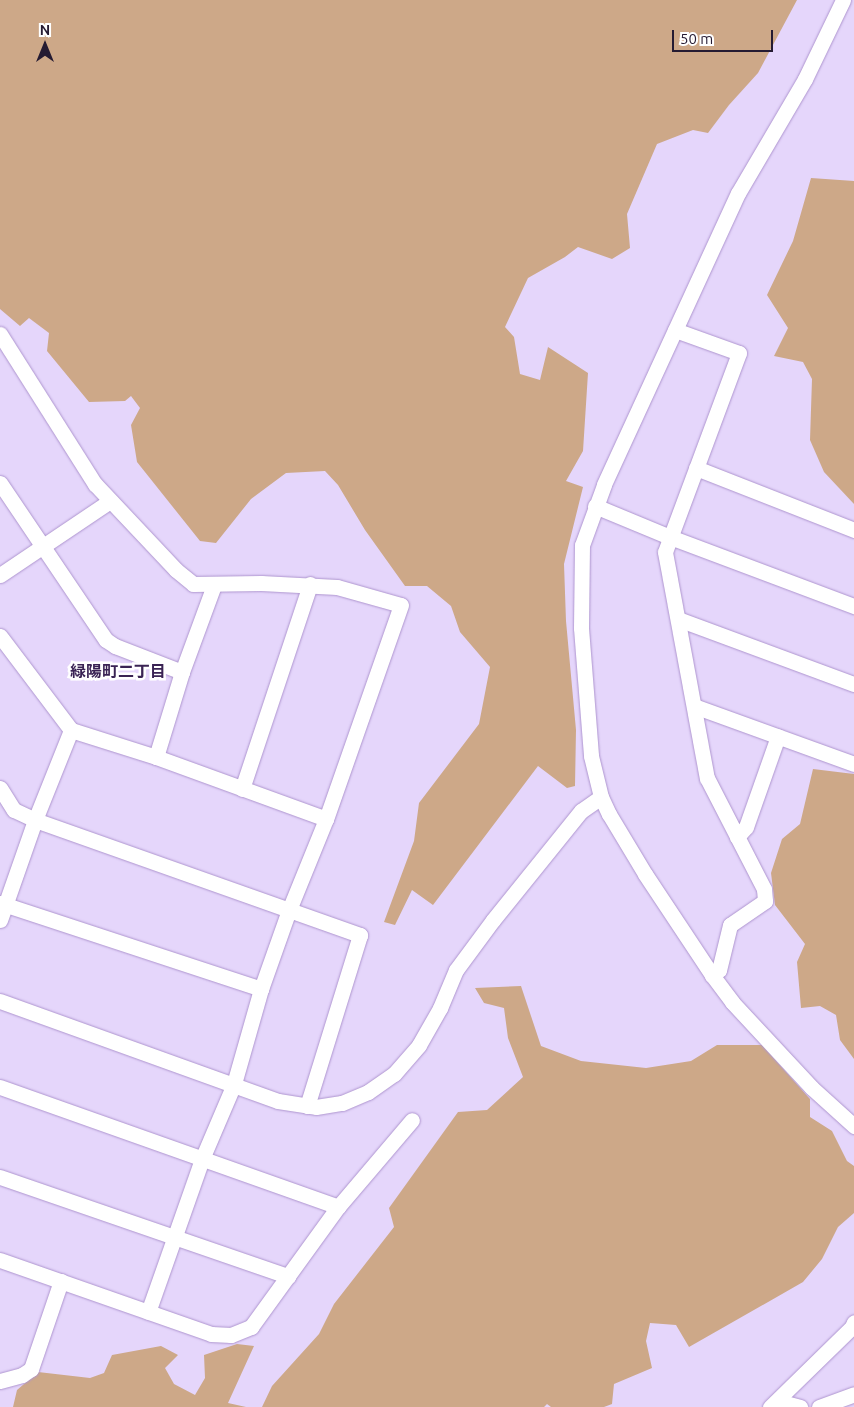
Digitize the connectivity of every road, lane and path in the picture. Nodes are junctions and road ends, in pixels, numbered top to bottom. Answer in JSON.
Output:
{"nodes":[{"id":1,"x":843,"y":0,"type":"edge"},
{"id":2,"x":675,"y":330,"type":"junction"},
{"id":3,"x":0,"y":334,"type":"edge"},
{"id":4,"x":696,"y":468,"type":"junction"},
{"id":5,"x":0,"y":483,"type":"edge"},
{"id":6,"x":110,"y":501,"type":"junction"},
{"id":7,"x":596,"y":506,"type":"junction"},
{"id":8,"x":854,"y":530,"type":"edge"},
{"id":9,"x":670,"y":537,"type":"junction"},
{"id":10,"x":42,"y":548,"type":"junction"},
{"id":11,"x":0,"y":575,"type":"edge"},
{"id":12,"x":310,"y":584,"type":"junction"},
{"id":13,"x":214,"y":585,"type":"junction"},
{"id":14,"x":854,"y":606,"type":"edge"},
{"id":15,"x":678,"y":619,"type":"junction"},
{"id":16,"x":0,"y":636,"type":"edge"},
{"id":17,"x":182,"y":672,"type":"junction"},
{"id":18,"x":854,"y":684,"type":"edge"},
{"id":19,"x":694,"y":706,"type":"junction"},
{"id":20,"x":70,"y":730,"type":"junction"},
{"id":21,"x":778,"y":736,"type":"junction"},
{"id":22,"x":156,"y":757,"type":"junction"},
{"id":23,"x":854,"y":764,"type":"edge"},
{"id":24,"x":0,"y":788,"type":"edge"},
{"id":25,"x":242,"y":789,"type":"junction"},
{"id":26,"x":601,"y":797,"type":"junction"},
{"id":27,"x":326,"y":819,"type":"junction"},
{"id":28,"x":35,"y":820,"type":"junction"},
{"id":29,"x":738,"y":837,"type":"junction"},
{"id":30,"x":2,"y":904,"type":"edge"},
{"id":31,"x":289,"y":910,"type":"junction"},
{"id":32,"x":0,"y":920,"type":"edge"},
{"id":33,"x":712,"y":975,"type":"junction"},
{"id":34,"x":262,"y":989,"type":"junction"},
{"id":35,"x":0,"y":1001,"type":"edge"},
{"id":36,"x":234,"y":1084,"type":"junction"},
{"id":37,"x":0,"y":1087,"type":"edge"},
{"id":38,"x":307,"y":1106,"type":"junction"},
{"id":39,"x":412,"y":1120,"type":"dead end"},
{"id":40,"x":854,"y":1126,"type":"edge"},
{"id":41,"x":202,"y":1159,"type":"junction"},
{"id":42,"x":0,"y":1177,"type":"edge"},
{"id":43,"x":338,"y":1207,"type":"junction"},
{"id":44,"x":174,"y":1237,"type":"junction"},
{"id":45,"x":0,"y":1260,"type":"edge"},
{"id":46,"x":288,"y":1276,"type":"junction"},
{"id":47,"x":61,"y":1282,"type":"junction"},
{"id":48,"x":148,"y":1312,"type":"junction"},
{"id":49,"x":854,"y":1322,"type":"edge"},
{"id":50,"x":0,"y":1381,"type":"edge"},
{"id":51,"x":854,"y":1394,"type":"edge"},
{"id":52,"x":774,"y":1404,"type":"edge"},
{"id":53,"x":800,"y":1407,"type":"edge"},
{"id":54,"x":819,"y":1407,"type":"edge"}],
"edges":[{"from":1,"to":2,"type":"street"},
{"from":2,"to":4,"type":"street"},
{"from":2,"to":7,"type":"street"},
{"from":3,"to":6,"type":"street"},
{"from":4,"to":8,"type":"street"},
{"from":4,"to":9,"type":"street"},
{"from":5,"to":10,"type":"street"},
{"from":6,"to":10,"type":"street"},
{"from":6,"to":13,"type":"street"},
{"from":7,"to":9,"type":"street"},
{"from":7,"to":26,"type":"street"},
{"from":9,"to":14,"type":"street"},
{"from":9,"to":15,"type":"street"},
{"from":10,"to":11,"type":"street"},
{"from":10,"to":17,"type":"street"},
{"from":12,"to":13,"type":"street"},
{"from":12,"to":25,"type":"street"},
{"from":12,"to":27,"type":"street"},
{"from":13,"to":17,"type":"street"},
{"from":15,"to":18,"type":"street"},
{"from":15,"to":19,"type":"street"},
{"from":16,"to":20,"type":"street"},
{"from":17,"to":22,"type":"street"},
{"from":19,"to":21,"type":"street"},
{"from":19,"to":29,"type":"street"},
{"from":20,"to":22,"type":"street"},
{"from":20,"to":28,"type":"street"},
{"from":21,"to":23,"type":"street"},
{"from":21,"to":29,"type":"street"},
{"from":22,"to":25,"type":"street"},
{"from":24,"to":28,"type":"street"},
{"from":25,"to":27,"type":"street"},
{"from":26,"to":33,"type":"street"},
{"from":26,"to":38,"type":"street"},
{"from":27,"to":31,"type":"street"},
{"from":28,"to":30,"type":"street"},
{"from":28,"to":31,"type":"street"},
{"from":29,"to":33,"type":"street"},
{"from":30,"to":32,"type":"street"},
{"from":30,"to":34,"type":"street"},
{"from":31,"to":34,"type":"street"},
{"from":31,"to":38,"type":"street"},
{"from":33,"to":40,"type":"street"},
{"from":34,"to":36,"type":"street"},
{"from":35,"to":36,"type":"street"},
{"from":36,"to":38,"type":"street"},
{"from":36,"to":41,"type":"street"},
{"from":37,"to":41,"type":"street"},
{"from":39,"to":43,"type":"street"},
{"from":41,"to":43,"type":"street"},
{"from":41,"to":44,"type":"street"},
{"from":42,"to":44,"type":"street"},
{"from":43,"to":46,"type":"street"},
{"from":44,"to":46,"type":"street"},
{"from":44,"to":48,"type":"street"},
{"from":45,"to":47,"type":"street"},
{"from":46,"to":48,"type":"street"},
{"from":47,"to":48,"type":"street"},
{"from":47,"to":50,"type":"street"},
{"from":49,"to":52,"type":"street"},
{"from":51,"to":54,"type":"street"},
{"from":52,"to":53,"type":"street"}]}
